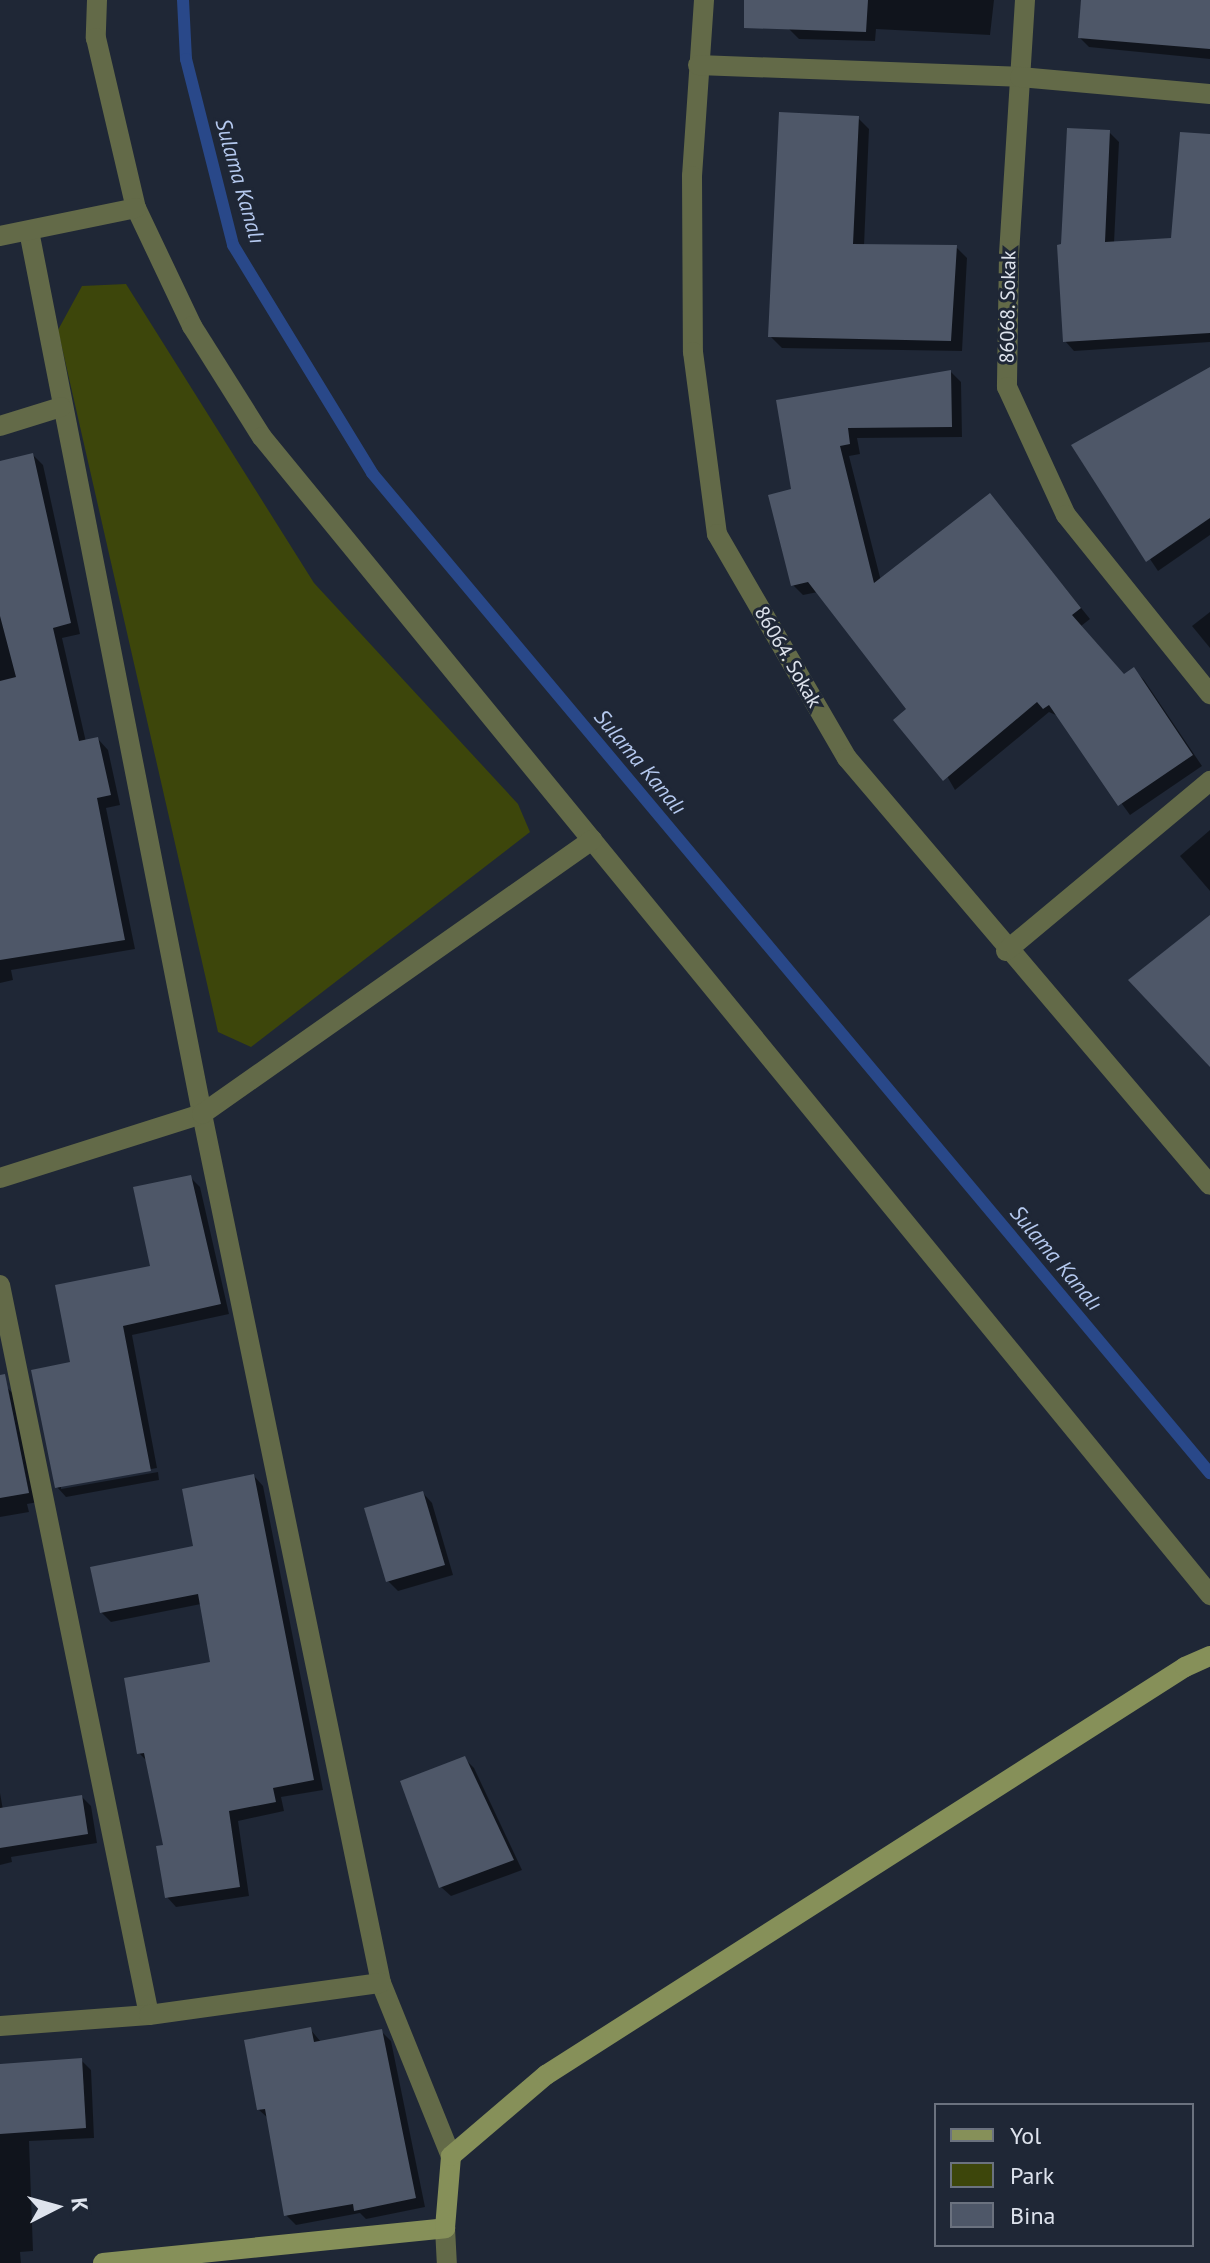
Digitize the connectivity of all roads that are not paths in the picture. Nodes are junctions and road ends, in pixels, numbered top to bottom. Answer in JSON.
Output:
{"nodes":[{"id":1,"x":97,"y":0,"type":"edge"},
{"id":2,"x":704,"y":0,"type":"edge"},
{"id":3,"x":1025,"y":0,"type":"edge"},
{"id":4,"x":698,"y":65,"type":"junction"},
{"id":5,"x":1020,"y":77,"type":"junction"},
{"id":6,"x":1210,"y":94,"type":"edge"},
{"id":7,"x":136,"y":208,"type":"junction"},
{"id":8,"x":29,"y":231,"type":"junction"},
{"id":9,"x":0,"y":236,"type":"edge"},
{"id":10,"x":61,"y":407,"type":"junction"},
{"id":11,"x":0,"y":426,"type":"edge"},
{"id":12,"x":1210,"y":694,"type":"edge"},
{"id":13,"x":1210,"y":781,"type":"edge"},
{"id":14,"x":592,"y":840,"type":"junction"},
{"id":15,"x":1006,"y":951,"type":"junction"},
{"id":16,"x":202,"y":1114,"type":"junction"},
{"id":17,"x":0,"y":1178,"type":"edge"},
{"id":18,"x":1210,"y":1185,"type":"edge"},
{"id":19,"x":0,"y":1285,"type":"edge"},
{"id":20,"x":1210,"y":1595,"type":"edge"},
{"id":21,"x":1210,"y":1656,"type":"edge"},
{"id":22,"x":381,"y":1983,"type":"junction"},
{"id":23,"x":149,"y":2015,"type":"junction"},
{"id":24,"x":0,"y":2026,"type":"edge"},
{"id":25,"x":451,"y":2156,"type":"junction"},
{"id":26,"x":445,"y":2228,"type":"junction"},
{"id":27,"x":103,"y":2263,"type":"edge"},
{"id":28,"x":447,"y":2263,"type":"edge"}],
"edges":[{"from":1,"to":7,"type":"street"},
{"from":2,"to":4,"type":"street","name":"86064. Sokak"},
{"from":3,"to":5,"type":"street","name":"86068. Sokak"},
{"from":4,"to":5,"type":"street"},
{"from":4,"to":15,"type":"street","name":"86064. Sokak"},
{"from":5,"to":6,"type":"street"},
{"from":5,"to":12,"type":"street","name":"86068. Sokak"},
{"from":7,"to":8,"type":"street"},
{"from":7,"to":14,"type":"street"},
{"from":8,"to":9,"type":"street"},
{"from":8,"to":10,"type":"street"},
{"from":10,"to":11,"type":"street"},
{"from":10,"to":16,"type":"street"},
{"from":13,"to":15,"type":"street"},
{"from":14,"to":16,"type":"street"},
{"from":14,"to":20,"type":"street"},
{"from":15,"to":18,"type":"street","name":"86064. Sokak"},
{"from":16,"to":17,"type":"street"},
{"from":16,"to":22,"type":"street"},
{"from":19,"to":23,"type":"street"},
{"from":21,"to":25,"type":"main road"},
{"from":22,"to":23,"type":"street"},
{"from":22,"to":25,"type":"street"},
{"from":23,"to":24,"type":"street"},
{"from":25,"to":26,"type":"main road"},
{"from":26,"to":27,"type":"main road"},
{"from":26,"to":28,"type":"street"}]}
